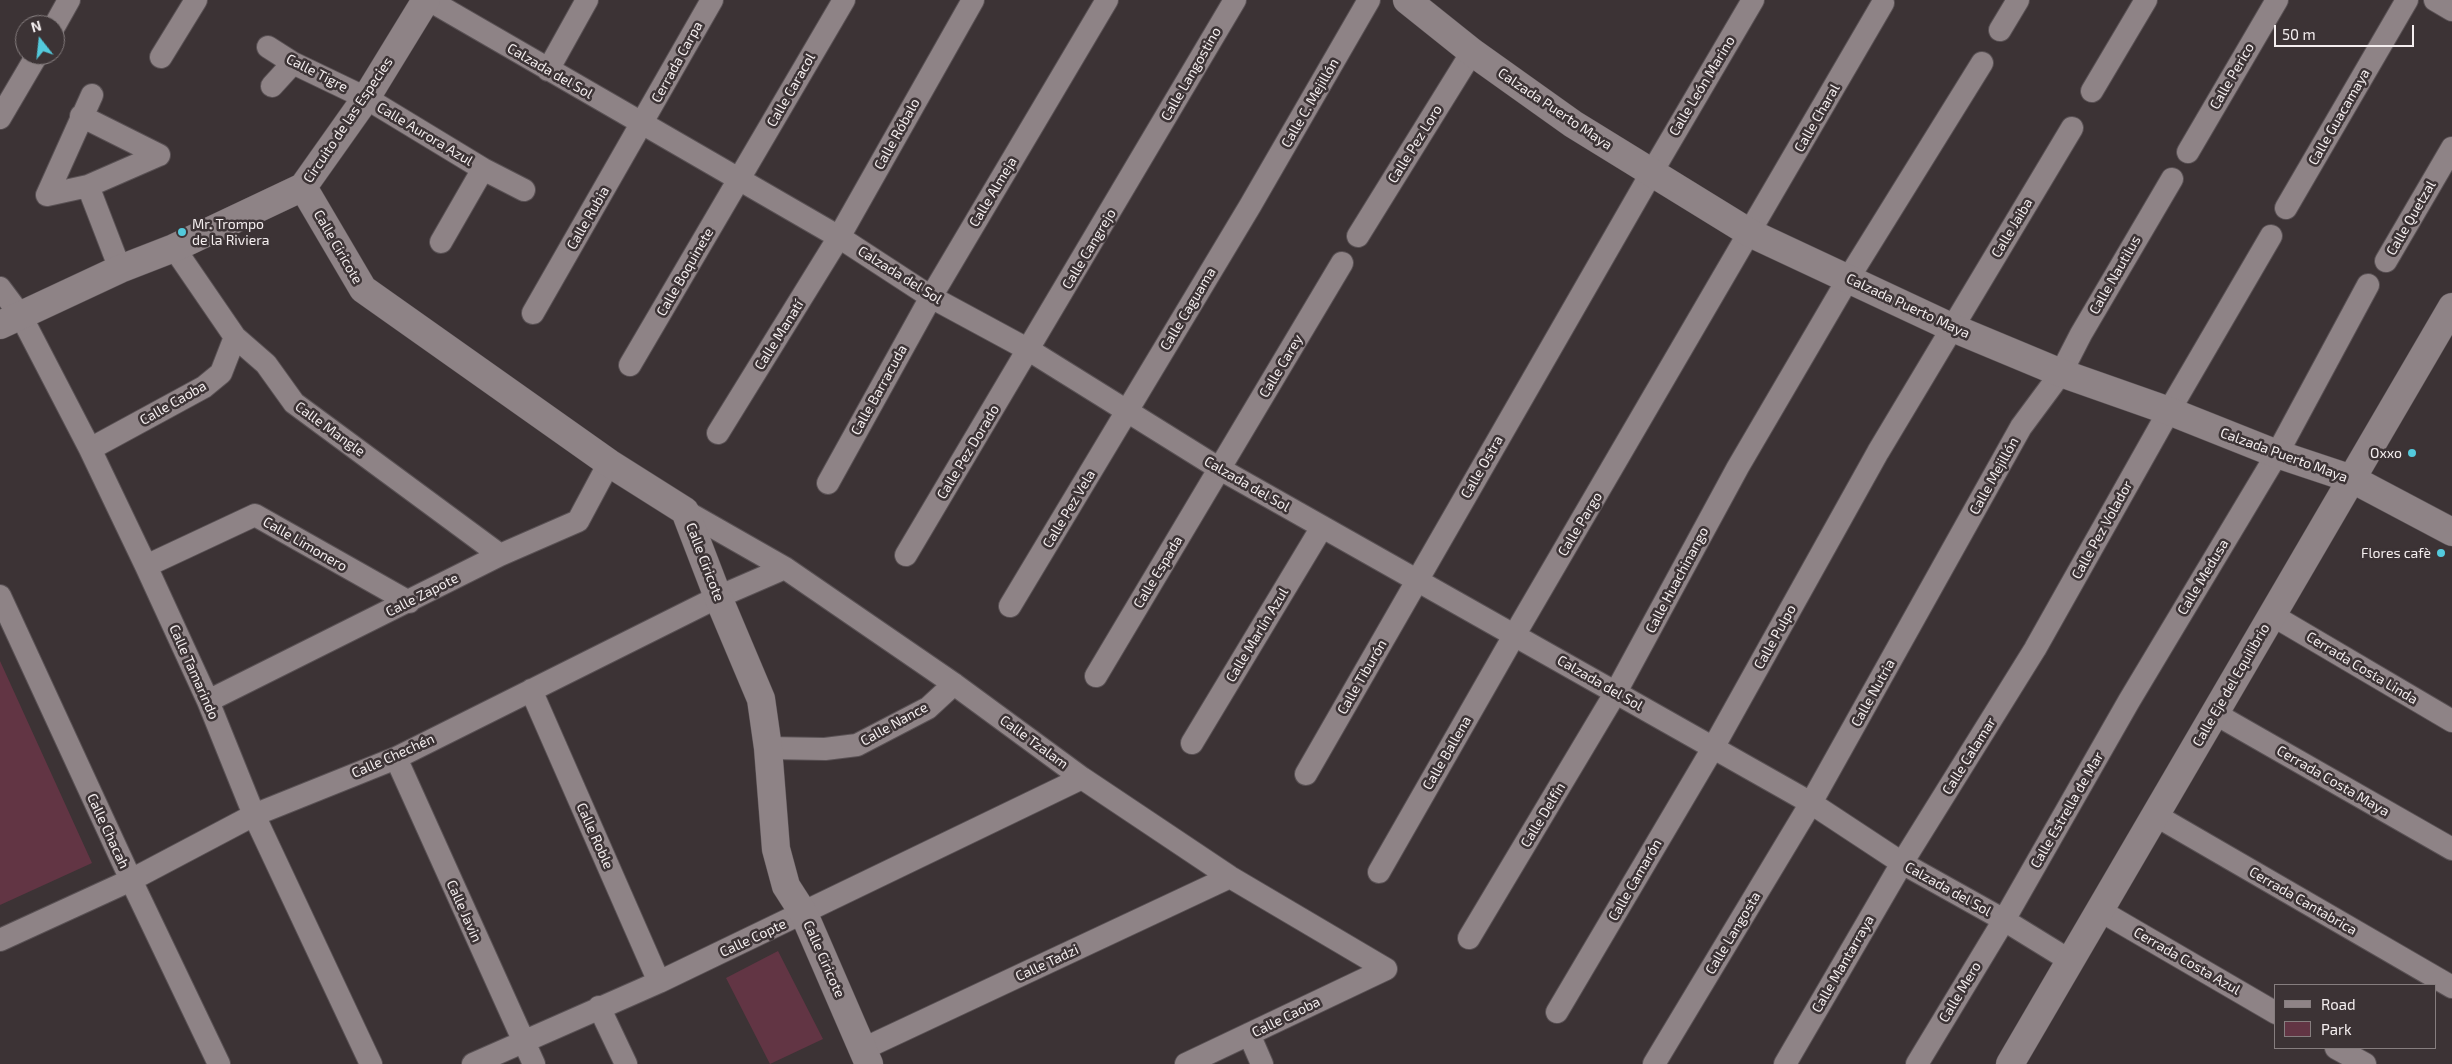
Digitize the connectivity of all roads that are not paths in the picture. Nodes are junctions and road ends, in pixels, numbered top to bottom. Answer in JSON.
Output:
{"nodes":[{"id":1,"x":69,"y":0,"type":"edge"},
{"id":2,"x":196,"y":0,"type":"edge"},
{"id":3,"x":427,"y":0,"type":"edge"},
{"id":4,"x":587,"y":0,"type":"edge"},
{"id":5,"x":712,"y":0,"type":"edge"},
{"id":6,"x":844,"y":0,"type":"edge"},
{"id":7,"x":973,"y":0,"type":"edge"},
{"id":8,"x":1106,"y":0,"type":"edge"},
{"id":9,"x":1235,"y":0,"type":"edge"},
{"id":10,"x":1369,"y":0,"type":"edge"},
{"id":11,"x":1406,"y":0,"type":"edge"},
{"id":12,"x":1753,"y":0,"type":"edge"},
{"id":13,"x":2018,"y":0,"type":"edge"},
{"id":14,"x":2146,"y":0,"type":"edge"},
{"id":15,"x":2278,"y":0,"type":"edge"},
{"id":16,"x":2407,"y":0,"type":"edge"},
{"id":17,"x":2435,"y":0,"type":"edge"},
{"id":18,"x":1883,"y":3,"type":"dead end"},
{"id":19,"x":2452,"y":10,"type":"edge"},
{"id":20,"x":61,"y":15,"type":"edge"},
{"id":21,"x":2000,"y":30,"type":"dead end"},
{"id":22,"x":268,"y":47,"type":"dead end"},
{"id":23,"x":1472,"y":52,"type":"junction"},
{"id":24,"x":161,"y":56,"type":"dead end"},
{"id":25,"x":293,"y":62,"type":"junction"},
{"id":26,"x":1982,"y":63,"type":"dead end"},
{"id":27,"x":31,"y":65,"type":"edge"},
{"id":28,"x":548,"y":70,"type":"junction"},
{"id":29,"x":272,"y":86,"type":"dead end"},
{"id":30,"x":2092,"y":91,"type":"dead end"},
{"id":31,"x":92,"y":95,"type":"dead end"},
{"id":32,"x":366,"y":98,"type":"junction"},
{"id":33,"x":81,"y":116,"type":"junction"},
{"id":34,"x":0,"y":118,"type":"edge"},
{"id":35,"x":643,"y":123,"type":"junction"},
{"id":36,"x":2072,"y":128,"type":"dead end"},
{"id":37,"x":2452,"y":148,"type":"edge"},
{"id":38,"x":1148,"y":149,"type":"joint"},
{"id":39,"x":2188,"y":152,"type":"dead end"},
{"id":40,"x":483,"y":169,"type":"junction"},
{"id":41,"x":1652,"y":172,"type":"junction"},
{"id":42,"x":2172,"y":179,"type":"dead end"},
{"id":43,"x":739,"y":180,"type":"junction"},
{"id":44,"x":88,"y":186,"type":"junction"},
{"id":45,"x":303,"y":187,"type":"junction"},
{"id":46,"x":524,"y":190,"type":"dead end"},
{"id":47,"x":1250,"y":206,"type":"joint"},
{"id":48,"x":2286,"y":208,"type":"dead end"},
{"id":49,"x":1750,"y":233,"type":"junction"},
{"id":50,"x":1358,"y":236,"type":"dead end"},
{"id":51,"x":2271,"y":236,"type":"dead end"},
{"id":52,"x":839,"y":237,"type":"junction"},
{"id":53,"x":441,"y":242,"type":"dead end"},
{"id":54,"x":174,"y":248,"type":"junction"},
{"id":55,"x":2386,"y":261,"type":"dead end"},
{"id":56,"x":1342,"y":263,"type":"dead end"},
{"id":57,"x":120,"y":269,"type":"junction"},
{"id":58,"x":1848,"y":279,"type":"junction"},
{"id":59,"x":2368,"y":285,"type":"dead end"},
{"id":60,"x":0,"y":288,"type":"edge"},
{"id":61,"x":931,"y":297,"type":"junction"},
{"id":62,"x":2452,"y":307,"type":"edge"},
{"id":63,"x":533,"y":313,"type":"dead end"},
{"id":64,"x":11,"y":320,"type":"edge"},
{"id":65,"x":1953,"y":328,"type":"junction"},
{"id":66,"x":235,"y":337,"type":"junction"},
{"id":67,"x":1029,"y":350,"type":"junction"},
{"id":68,"x":1547,"y":354,"type":"joint"},
{"id":69,"x":630,"y":365,"type":"dead end"},
{"id":70,"x":2061,"y":373,"type":"junction"},
{"id":71,"x":1127,"y":411,"type":"junction"},
{"id":72,"x":2169,"y":411,"type":"junction"},
{"id":73,"x":1645,"y":414,"type":"joint"},
{"id":74,"x":718,"y":433,"type":"dead end"},
{"id":75,"x":90,"y":449,"type":"junction"},
{"id":76,"x":2277,"y":454,"type":"junction"},
{"id":77,"x":609,"y":463,"type":"junction"},
{"id":78,"x":1220,"y":469,"type":"junction"},
{"id":79,"x":2352,"y":479,"type":"junction"},
{"id":80,"x":828,"y":483,"type":"dead end"},
{"id":81,"x":685,"y":510,"type":"junction"},
{"id":82,"x":1836,"y":525,"type":"joint"},
{"id":83,"x":1322,"y":527,"type":"junction"},
{"id":84,"x":2452,"y":532,"type":"edge"},
{"id":85,"x":500,"y":555,"type":"junction"},
{"id":86,"x":906,"y":555,"type":"dead end"},
{"id":87,"x":146,"y":566,"type":"junction"},
{"id":88,"x":785,"y":568,"type":"junction"},
{"id":89,"x":1418,"y":581,"type":"junction"},
{"id":90,"x":1934,"y":584,"type":"joint"},
{"id":91,"x":0,"y":596,"type":"edge"},
{"id":92,"x":718,"y":598,"type":"junction"},
{"id":93,"x":409,"y":602,"type":"junction"},
{"id":94,"x":1010,"y":606,"type":"dead end"},
{"id":95,"x":2272,"y":615,"type":"junction"},
{"id":96,"x":1515,"y":634,"type":"junction"},
{"id":97,"x":2035,"y":649,"type":"joint"},
{"id":98,"x":1096,"y":676,"type":"dead end"},
{"id":99,"x":954,"y":684,"type":"junction"},
{"id":100,"x":531,"y":690,"type":"junction"},
{"id":101,"x":1616,"y":692,"type":"junction"},
{"id":102,"x":2129,"y":700,"type":"joint"},
{"id":103,"x":208,"y":701,"type":"junction"},
{"id":104,"x":2214,"y":713,"type":"junction"},
{"id":105,"x":2452,"y":721,"type":"edge"},
{"id":106,"x":1192,"y":743,"type":"dead end"},
{"id":107,"x":768,"y":748,"type":"junction"},
{"id":108,"x":1713,"y":748,"type":"junction"},
{"id":109,"x":396,"y":758,"type":"junction"},
{"id":110,"x":1306,"y":774,"type":"dead end"},
{"id":111,"x":1082,"y":778,"type":"junction"},
{"id":112,"x":1811,"y":803,"type":"junction"},
{"id":113,"x":254,"y":815,"type":"junction"},
{"id":114,"x":2155,"y":815,"type":"junction"},
{"id":115,"x":2452,"y":850,"type":"edge"},
{"id":116,"x":1902,"y":863,"type":"junction"},
{"id":117,"x":1379,"y":872,"type":"dead end"},
{"id":118,"x":1230,"y":877,"type":"junction"},
{"id":119,"x":131,"y":880,"type":"junction"},
{"id":120,"x":2099,"y":910,"type":"junction"},
{"id":121,"x":804,"y":914,"type":"junction"},
{"id":122,"x":2004,"y":920,"type":"junction"},
{"id":123,"x":1469,"y":938,"type":"dead end"},
{"id":124,"x":0,"y":940,"type":"edge"},
{"id":125,"x":2069,"y":960,"type":"junction"},
{"id":126,"x":1386,"y":969,"type":"joint"},
{"id":127,"x":660,"y":982,"type":"junction"},
{"id":128,"x":2452,"y":987,"type":"edge"},
{"id":129,"x":599,"y":1007,"type":"junction"},
{"id":130,"x":1558,"y":1012,"type":"dead end"},
{"id":131,"x":2274,"y":1012,"type":"edge"},
{"id":132,"x":1249,"y":1034,"type":"junction"},
{"id":133,"x":522,"y":1041,"type":"junction"},
{"id":134,"x":2338,"y":1049,"type":"edge"},
{"id":135,"x":866,"y":1056,"type":"edge"},
{"id":136,"x":219,"y":1064,"type":"edge"},
{"id":137,"x":371,"y":1064,"type":"edge"},
{"id":138,"x":473,"y":1064,"type":"edge"},
{"id":139,"x":534,"y":1064,"type":"edge"},
{"id":140,"x":626,"y":1064,"type":"edge"},
{"id":141,"x":1186,"y":1064,"type":"edge"},
{"id":142,"x":1262,"y":1064,"type":"edge"},
{"id":143,"x":1654,"y":1064,"type":"edge"},
{"id":144,"x":1785,"y":1064,"type":"edge"},
{"id":145,"x":1917,"y":1064,"type":"edge"},
{"id":146,"x":2010,"y":1064,"type":"edge"},
{"id":147,"x":2365,"y":1064,"type":"edge"}],
"edges":[{"from":1,"to":20,"type":"street"},
{"from":2,"to":24,"type":"street"},
{"from":3,"to":28,"type":"street","name":"Calzada del Sol"},
{"from":3,"to":32,"type":"street","name":"Circuito de las Especies"},
{"from":4,"to":28,"type":"street"},
{"from":5,"to":35,"type":"street","name":"Cerrada Carpa"},
{"from":6,"to":43,"type":"street","name":"Calle Caracol"},
{"from":7,"to":52,"type":"street","name":"Calle Róbalo"},
{"from":8,"to":61,"type":"street","name":"Calle Almeja"},
{"from":9,"to":38,"type":"street","name":"Calle Langostino"},
{"from":10,"to":47,"type":"street","name":"Calle C. Mejillón"},
{"from":11,"to":23,"type":"street","name":"Calzada Puerto Maya"},
{"from":12,"to":41,"type":"street","name":"Calle León Marino"},
{"from":13,"to":21,"type":"street"},
{"from":14,"to":30,"type":"street"},
{"from":15,"to":39,"type":"street","name":"Calle Perico"},
{"from":16,"to":48,"type":"street","name":"Calle Guacamaya"},
{"from":17,"to":19,"type":"street"},
{"from":18,"to":49,"type":"street","name":"Calle Charal"},
{"from":22,"to":25,"type":"street","name":"Calle Tigre"},
{"from":23,"to":41,"type":"street","name":"Calzada Puerto Maya"},
{"from":23,"to":50,"type":"street","name":"Calle Pez Loro"},
{"from":25,"to":29,"type":"street"},
{"from":25,"to":32,"type":"street","name":"Calle Tigre"},
{"from":26,"to":58,"type":"street","name":"Calle Huachinango"},
{"from":27,"to":34,"type":"street"},
{"from":28,"to":35,"type":"street","name":"Calzada del Sol"},
{"from":31,"to":33,"type":"street"},
{"from":32,"to":40,"type":"street","name":"Calle Aurora Azul"},
{"from":32,"to":45,"type":"street","name":"Circuito de las Especies"},
{"from":33,"to":44,"type":"street"},
{"from":33,"to":44,"type":"street"},
{"from":35,"to":43,"type":"street","name":"Calzada del Sol"},
{"from":35,"to":63,"type":"street","name":"Calle Rubia"},
{"from":36,"to":65,"type":"street","name":"Calle Jaiba"},
{"from":37,"to":55,"type":"street","name":"Calle Quetzal"},
{"from":38,"to":67,"type":"street","name":"Calle Cangrejo"},
{"from":40,"to":46,"type":"street","name":"Calle Aurora Azul"},
{"from":40,"to":53,"type":"street","name":"Calle Aurora Azul"},
{"from":41,"to":49,"type":"street","name":"Calzada Puerto Maya"},
{"from":41,"to":68,"type":"street","name":"Calle León Marino"},
{"from":42,"to":70,"type":"street","name":"Calle Nautilus"},
{"from":43,"to":52,"type":"street","name":"Calzada del Sol"},
{"from":43,"to":69,"type":"street","name":"Calle Boquinete"},
{"from":44,"to":57,"type":"street"},
{"from":45,"to":54,"type":"street","name":"Circuito de las Especies"},
{"from":45,"to":77,"type":"street","name":"Calle Ciricote"},
{"from":47,"to":71,"type":"street","name":"Calle Caguama"},
{"from":49,"to":58,"type":"street","name":"Calzada Puerto Maya"},
{"from":49,"to":73,"type":"street","name":"Calle Charal"},
{"from":51,"to":72,"type":"street"},
{"from":52,"to":61,"type":"street","name":"Calzada del Sol"},
{"from":52,"to":74,"type":"street","name":"Calle Manatí"},
{"from":54,"to":57,"type":"street","name":"Circuito de las Especies"},
{"from":54,"to":66,"type":"street","name":"Calle Mangle"},
{"from":56,"to":78,"type":"street","name":"Calle Carey"},
{"from":57,"to":64,"type":"street","name":"Circuito de las Especies"},
{"from":58,"to":65,"type":"street","name":"Calzada Puerto Maya"},
{"from":58,"to":101,"type":"street","name":"Calle Huachinango"},
{"from":59,"to":76,"type":"street","name":"Calle Medusa"},
{"from":60,"to":64,"type":"street","name":"Calle Tamarindo"},
{"from":61,"to":67,"type":"street","name":"Calzada del Sol"},
{"from":61,"to":80,"type":"street","name":"Calle Barracuda"},
{"from":62,"to":79,"type":"street","name":"Calle Eje del Equilibrio"},
{"from":64,"to":75,"type":"street","name":"Calle Tamarindo"},
{"from":65,"to":70,"type":"street","name":"Calzada Puerto Maya"},
{"from":65,"to":82,"type":"street","name":"Calle Jaiba"},
{"from":66,"to":75,"type":"street","name":"Calle Caoba"},
{"from":66,"to":85,"type":"street","name":"Calle Mangle"},
{"from":67,"to":71,"type":"street","name":"Calzada del Sol"},
{"from":67,"to":86,"type":"street","name":"Calle Pez Dorado"},
{"from":68,"to":89,"type":"street","name":"Calle Ostra"},
{"from":70,"to":72,"type":"street","name":"Calzada Puerto Maya"},
{"from":70,"to":90,"type":"street","name":"Calle Mejillón"},
{"from":71,"to":78,"type":"street","name":"Calzada del Sol"},
{"from":71,"to":94,"type":"street","name":"Calle Pez Vela"},
{"from":72,"to":76,"type":"street","name":"Calzada Puerto Maya"},
{"from":72,"to":97,"type":"street","name":"Calle Pez Volador"},
{"from":73,"to":96,"type":"street","name":"Calle Pargo"},
{"from":75,"to":87,"type":"street","name":"Calle Tamarindo"},
{"from":76,"to":79,"type":"street","name":"Calzada Puerto Maya"},
{"from":76,"to":102,"type":"street","name":"Calle Medusa"},
{"from":77,"to":81,"type":"street","name":"Calle Ciricote"},
{"from":77,"to":85,"type":"street","name":"Calle Zapote"},
{"from":78,"to":83,"type":"street","name":"Calzada del Sol"},
{"from":78,"to":98,"type":"street","name":"Calle Espada"},
{"from":79,"to":84,"type":"street","name":"Calzada Puerto Maya"},
{"from":79,"to":95,"type":"street","name":"Calle Eje del Equilibrio"},
{"from":81,"to":88,"type":"street","name":"Calle Tzalam"},
{"from":81,"to":92,"type":"street","name":"Calle Ciricote"},
{"from":82,"to":108,"type":"street","name":"Calle Pulpo"},
{"from":83,"to":89,"type":"street","name":"Calzada del Sol"},
{"from":83,"to":106,"type":"street","name":"Calle Marlín Azul"},
{"from":85,"to":93,"type":"street","name":"Calle Zapote"},
{"from":87,"to":93,"type":"street","name":"Calle Limonero"},
{"from":87,"to":103,"type":"street","name":"Calle Tamarindo"},
{"from":88,"to":92,"type":"street","name":"Calle Chechén"},
{"from":88,"to":99,"type":"street","name":"Calle Tzalam"},
{"from":89,"to":96,"type":"street","name":"Calzada del Sol"},
{"from":89,"to":110,"type":"street","name":"Calle Tiburón"},
{"from":90,"to":112,"type":"street","name":"Calle Nutria"},
{"from":91,"to":119,"type":"street","name":"Calle Chacah"},
{"from":92,"to":100,"type":"street","name":"Calle Chechén"},
{"from":92,"to":107,"type":"street","name":"Calle Ciricote"},
{"from":93,"to":103,"type":"street","name":"Calle Zapote"},
{"from":95,"to":104,"type":"street","name":"Calle Eje del Equilibrio"},
{"from":95,"to":105,"type":"street","name":"Cerrada Costa Linda"},
{"from":96,"to":101,"type":"street","name":"Calzada del Sol"},
{"from":96,"to":117,"type":"street","name":"Calle Ballena"},
{"from":97,"to":116,"type":"street","name":"Calle Calamar"},
{"from":99,"to":107,"type":"street","name":"Calle Nance"},
{"from":99,"to":111,"type":"street","name":"Calle Tzalam"},
{"from":100,"to":109,"type":"street","name":"Calle Chechén"},
{"from":100,"to":127,"type":"street","name":"Calle Roble"},
{"from":101,"to":108,"type":"street","name":"Calzada del Sol"},
{"from":101,"to":123,"type":"street","name":"Calle Delfín"},
{"from":102,"to":122,"type":"street","name":"Calle Estrella de Mar"},
{"from":103,"to":113,"type":"street","name":"Calle Tamarindo"},
{"from":104,"to":114,"type":"street","name":"Calle Eje del Equilibrio"},
{"from":104,"to":115,"type":"street","name":"Cerrada Costa Maya"},
{"from":107,"to":121,"type":"street","name":"Calle Ciricote"},
{"from":108,"to":112,"type":"street","name":"Calzada del Sol"},
{"from":108,"to":130,"type":"street","name":"Calle Camarón"},
{"from":109,"to":113,"type":"street","name":"Calle Chechén"},
{"from":109,"to":133,"type":"street","name":"Calle Javin"},
{"from":111,"to":118,"type":"street","name":"Calle Tzalam"},
{"from":111,"to":121,"type":"street","name":"Calle Copte"},
{"from":112,"to":116,"type":"street","name":"Calzada del Sol"},
{"from":112,"to":143,"type":"street","name":"Calle Langosta"},
{"from":113,"to":119,"type":"street","name":"Calle Chechén"},
{"from":113,"to":137,"type":"street","name":"Calle Tamarindo"},
{"from":114,"to":120,"type":"street","name":"Calle Eje del Equilibrio"},
{"from":114,"to":128,"type":"street","name":"Cerrada Cantabrica"},
{"from":116,"to":122,"type":"street","name":"Calzada del Sol"},
{"from":116,"to":144,"type":"street","name":"Calle Mantarraya"},
{"from":118,"to":126,"type":"street","name":"Calle Tzalam"},
{"from":118,"to":135,"type":"street","name":"Calle Tadzi"},
{"from":119,"to":124,"type":"street","name":"Calle Chechén"},
{"from":119,"to":136,"type":"street","name":"Calle Chacah"},
{"from":120,"to":125,"type":"street","name":"Calle Eje del Equilibrio"},
{"from":120,"to":131,"type":"street","name":"Cerrada Costa Azul"},
{"from":121,"to":127,"type":"street","name":"Calle Copte"},
{"from":121,"to":135,"type":"street","name":"Calle Ciricote"},
{"from":122,"to":125,"type":"street","name":"Calzada del Sol"},
{"from":122,"to":145,"type":"street","name":"Calle Mero"},
{"from":125,"to":146,"type":"street","name":"Calle Eje del Equilibrio"},
{"from":126,"to":132,"type":"street","name":"Calle Caoba"},
{"from":127,"to":129,"type":"street","name":"Calle Copte"},
{"from":129,"to":133,"type":"street","name":"Calle Copte"},
{"from":129,"to":140,"type":"street"},
{"from":132,"to":141,"type":"street","name":"Calle Caoba"},
{"from":132,"to":142,"type":"street"},
{"from":133,"to":138,"type":"street","name":"Calle Copte"},
{"from":133,"to":139,"type":"street","name":"Calle Javin"},
{"from":134,"to":147,"type":"street"}]}
